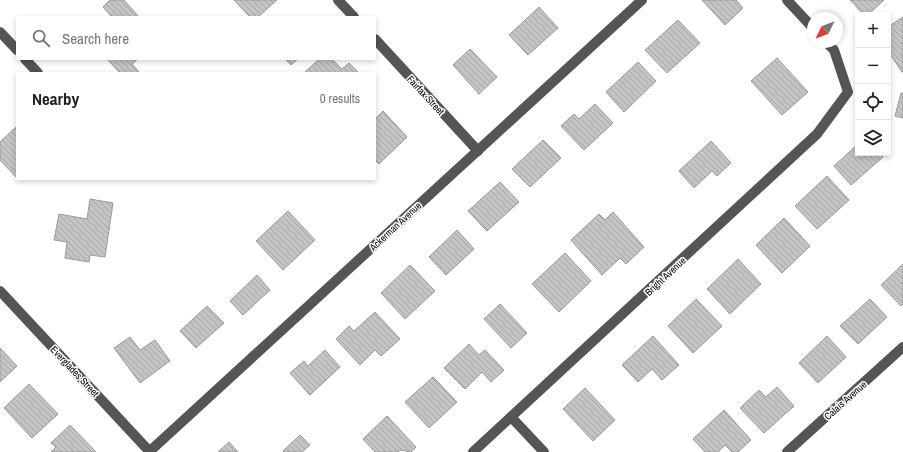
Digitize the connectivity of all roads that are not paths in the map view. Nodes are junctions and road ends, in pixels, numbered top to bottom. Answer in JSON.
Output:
{"nodes":[{"id":1,"x":338,"y":0,"type":"edge"},
{"id":2,"x":642,"y":0,"type":"edge"},
{"id":3,"x":788,"y":0,"type":"edge"},
{"id":4,"x":353,"y":16,"type":"edge"},
{"id":5,"x":807,"y":21,"type":"edge"},
{"id":6,"x":0,"y":32,"type":"edge"},
{"id":7,"x":376,"y":41,"type":"edge"},
{"id":8,"x":832,"y":48,"type":"edge"},
{"id":9,"x":16,"y":49,"type":"edge"},
{"id":10,"x":26,"y":60,"type":"edge"},
{"id":11,"x":37,"y":72,"type":"edge"},
{"id":12,"x":478,"y":151,"type":"junction"},
{"id":13,"x":0,"y":291,"type":"edge"},
{"id":14,"x":903,"y":347,"type":"edge"},
{"id":15,"x":512,"y":418,"type":"junction"},
{"id":16,"x":150,"y":452,"type":"edge"},
{"id":17,"x":473,"y":452,"type":"edge"},
{"id":18,"x":544,"y":452,"type":"edge"},
{"id":19,"x":787,"y":452,"type":"edge"}],
"edges":[{"from":1,"to":4,"type":"street"},
{"from":2,"to":12,"type":"street","name":"Ackerman Avenue"},
{"from":3,"to":5,"type":"street"},
{"from":6,"to":9,"type":"street"},
{"from":7,"to":12,"type":"street","name":"Fairfax Street"},
{"from":8,"to":15,"type":"street","name":"Bright Avenue"},
{"from":10,"to":11,"type":"street"},
{"from":12,"to":16,"type":"street","name":"Ackerman Avenue"},
{"from":13,"to":16,"type":"street","name":"Everglades Street"},
{"from":14,"to":19,"type":"street","name":"Calais Avenue"},
{"from":15,"to":17,"type":"street","name":"Bright Avenue"},
{"from":15,"to":18,"type":"street"}]}
